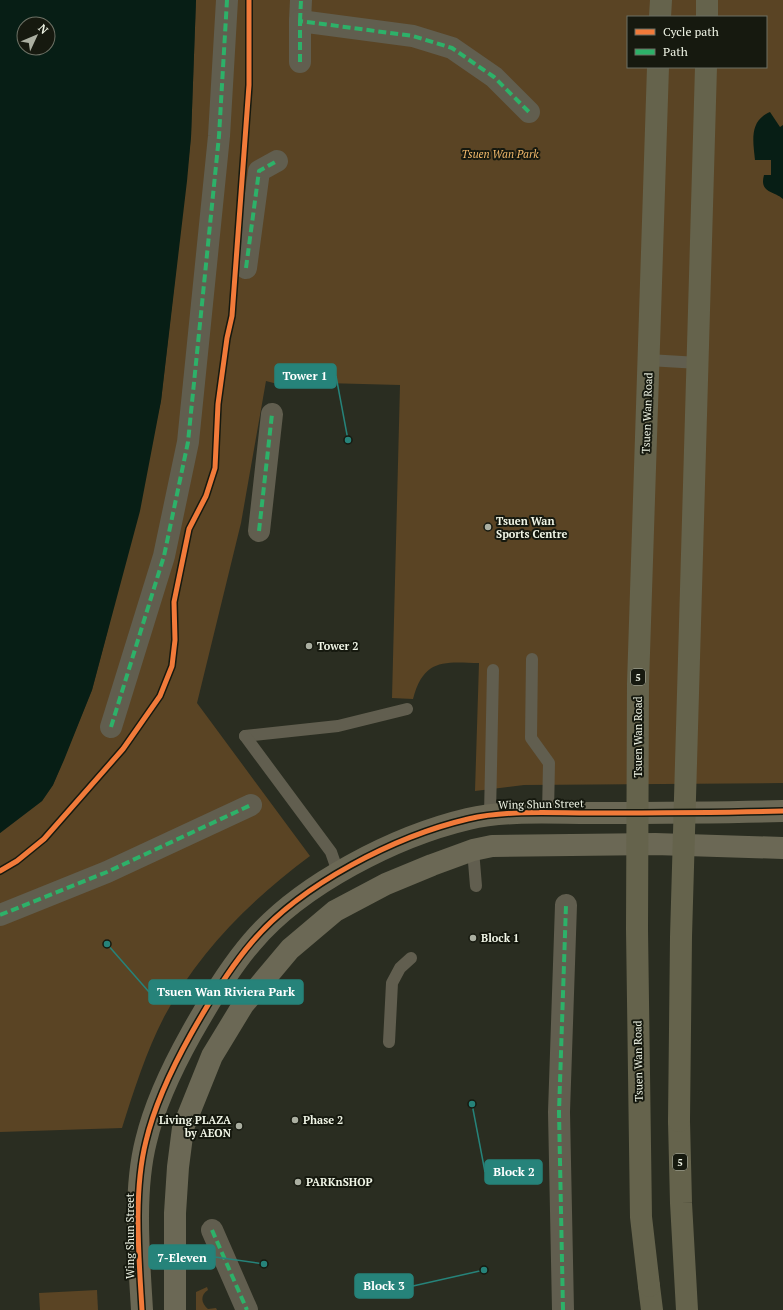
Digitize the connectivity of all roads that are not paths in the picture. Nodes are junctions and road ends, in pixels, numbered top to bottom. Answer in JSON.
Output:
{"nodes":[{"id":1,"x":227,"y":0,"type":"edge"},
{"id":2,"x":661,"y":0,"type":"edge"},
{"id":3,"x":707,"y":0,"type":"edge"},
{"id":4,"x":300,"y":10,"type":"edge"},
{"id":5,"x":660,"y":16,"type":"edge"},
{"id":6,"x":707,"y":16,"type":"edge"},
{"id":7,"x":300,"y":62,"type":"dead end"},
{"id":8,"x":658,"y":68,"type":"edge"},
{"id":9,"x":706,"y":68,"type":"edge"},
{"id":10,"x":529,"y":112,"type":"dead end"},
{"id":11,"x":277,"y":161,"type":"dead end"},
{"id":12,"x":246,"y":268,"type":"dead end"},
{"id":13,"x":648,"y":360,"type":"junction"},
{"id":14,"x":698,"y":363,"type":"junction"},
{"id":15,"x":272,"y":414,"type":"dead end"},
{"id":16,"x":259,"y":530,"type":"dead end"},
{"id":17,"x":532,"y":659,"type":"dead end"},
{"id":18,"x":493,"y":670,"type":"dead end"},
{"id":19,"x":407,"y":709,"type":"dead end"},
{"id":20,"x":111,"y":727,"type":"dead end"},
{"id":21,"x":251,"y":805,"type":"dead end"},
{"id":22,"x":783,"y":811,"type":"edge"},
{"id":23,"x":548,"y":813,"type":"junction"},
{"id":24,"x":490,"y":815,"type":"junction"},
{"id":25,"x":783,"y":848,"type":"edge"},
{"id":26,"x":473,"y":850,"type":"junction"},
{"id":27,"x":338,"y":872,"type":"junction"},
{"id":28,"x":476,"y":886,"type":"dead end"},
{"id":29,"x":566,"y":905,"type":"dead end"},
{"id":30,"x":0,"y":915,"type":"edge"},
{"id":31,"x":411,"y":958,"type":"dead end"},
{"id":32,"x":389,"y":1042,"type":"dead end"},
{"id":33,"x":212,"y":1230,"type":"dead end"},
{"id":34,"x":650,"y":1286,"type":"junction"},
{"id":35,"x":686,"y":1300,"type":"edge"},
{"id":36,"x":142,"y":1310,"type":"edge"},
{"id":37,"x":175,"y":1310,"type":"edge"},
{"id":38,"x":247,"y":1310,"type":"edge"},
{"id":39,"x":563,"y":1310,"type":"edge"},
{"id":40,"x":649,"y":1310,"type":"edge"},
{"id":41,"x":652,"y":1310,"type":"edge"},
{"id":42,"x":692,"y":1310,"type":"edge"}],
"edges":[{"from":1,"to":20,"type":"street"},
{"from":2,"to":5,"type":"highway"},
{"from":3,"to":6,"type":"highway"},
{"from":4,"to":7,"type":"street"},
{"from":4,"to":10,"type":"street"},
{"from":8,"to":13,"type":"highway","name":"Tsuen Wan Road","number":"5","bridge":true},
{"from":9,"to":14,"type":"highway","number":"5","bridge":true},
{"from":11,"to":12,"type":"street"},
{"from":13,"to":14,"type":"lane"},
{"from":13,"to":34,"type":"highway","name":"Tsuen Wan Road","number":"5","bridge":true},
{"from":14,"to":35,"type":"highway","number":"5","bridge":true},
{"from":15,"to":16,"type":"street"},
{"from":17,"to":23,"type":"lane"},
{"from":18,"to":24,"type":"lane"},
{"from":19,"to":27,"type":"lane"},
{"from":21,"to":30,"type":"street"},
{"from":22,"to":23,"type":"street","name":"Wing Shun Street"},
{"from":23,"to":24,"type":"street","name":"Wing Shun Street"},
{"from":24,"to":27,"type":"street","name":"Wing Shun Street"},
{"from":25,"to":26,"type":"street"},
{"from":26,"to":28,"type":"lane"},
{"from":26,"to":37,"type":"street"},
{"from":27,"to":36,"type":"street","name":"Wing Shun Street"},
{"from":29,"to":39,"type":"street"},
{"from":31,"to":32,"type":"lane"},
{"from":33,"to":38,"type":"street"},
{"from":34,"to":40,"type":"highway"},
{"from":34,"to":41,"type":"highway","name":"Tsuen Wan Road","number":"5"},
{"from":35,"to":42,"type":"highway"}]}
